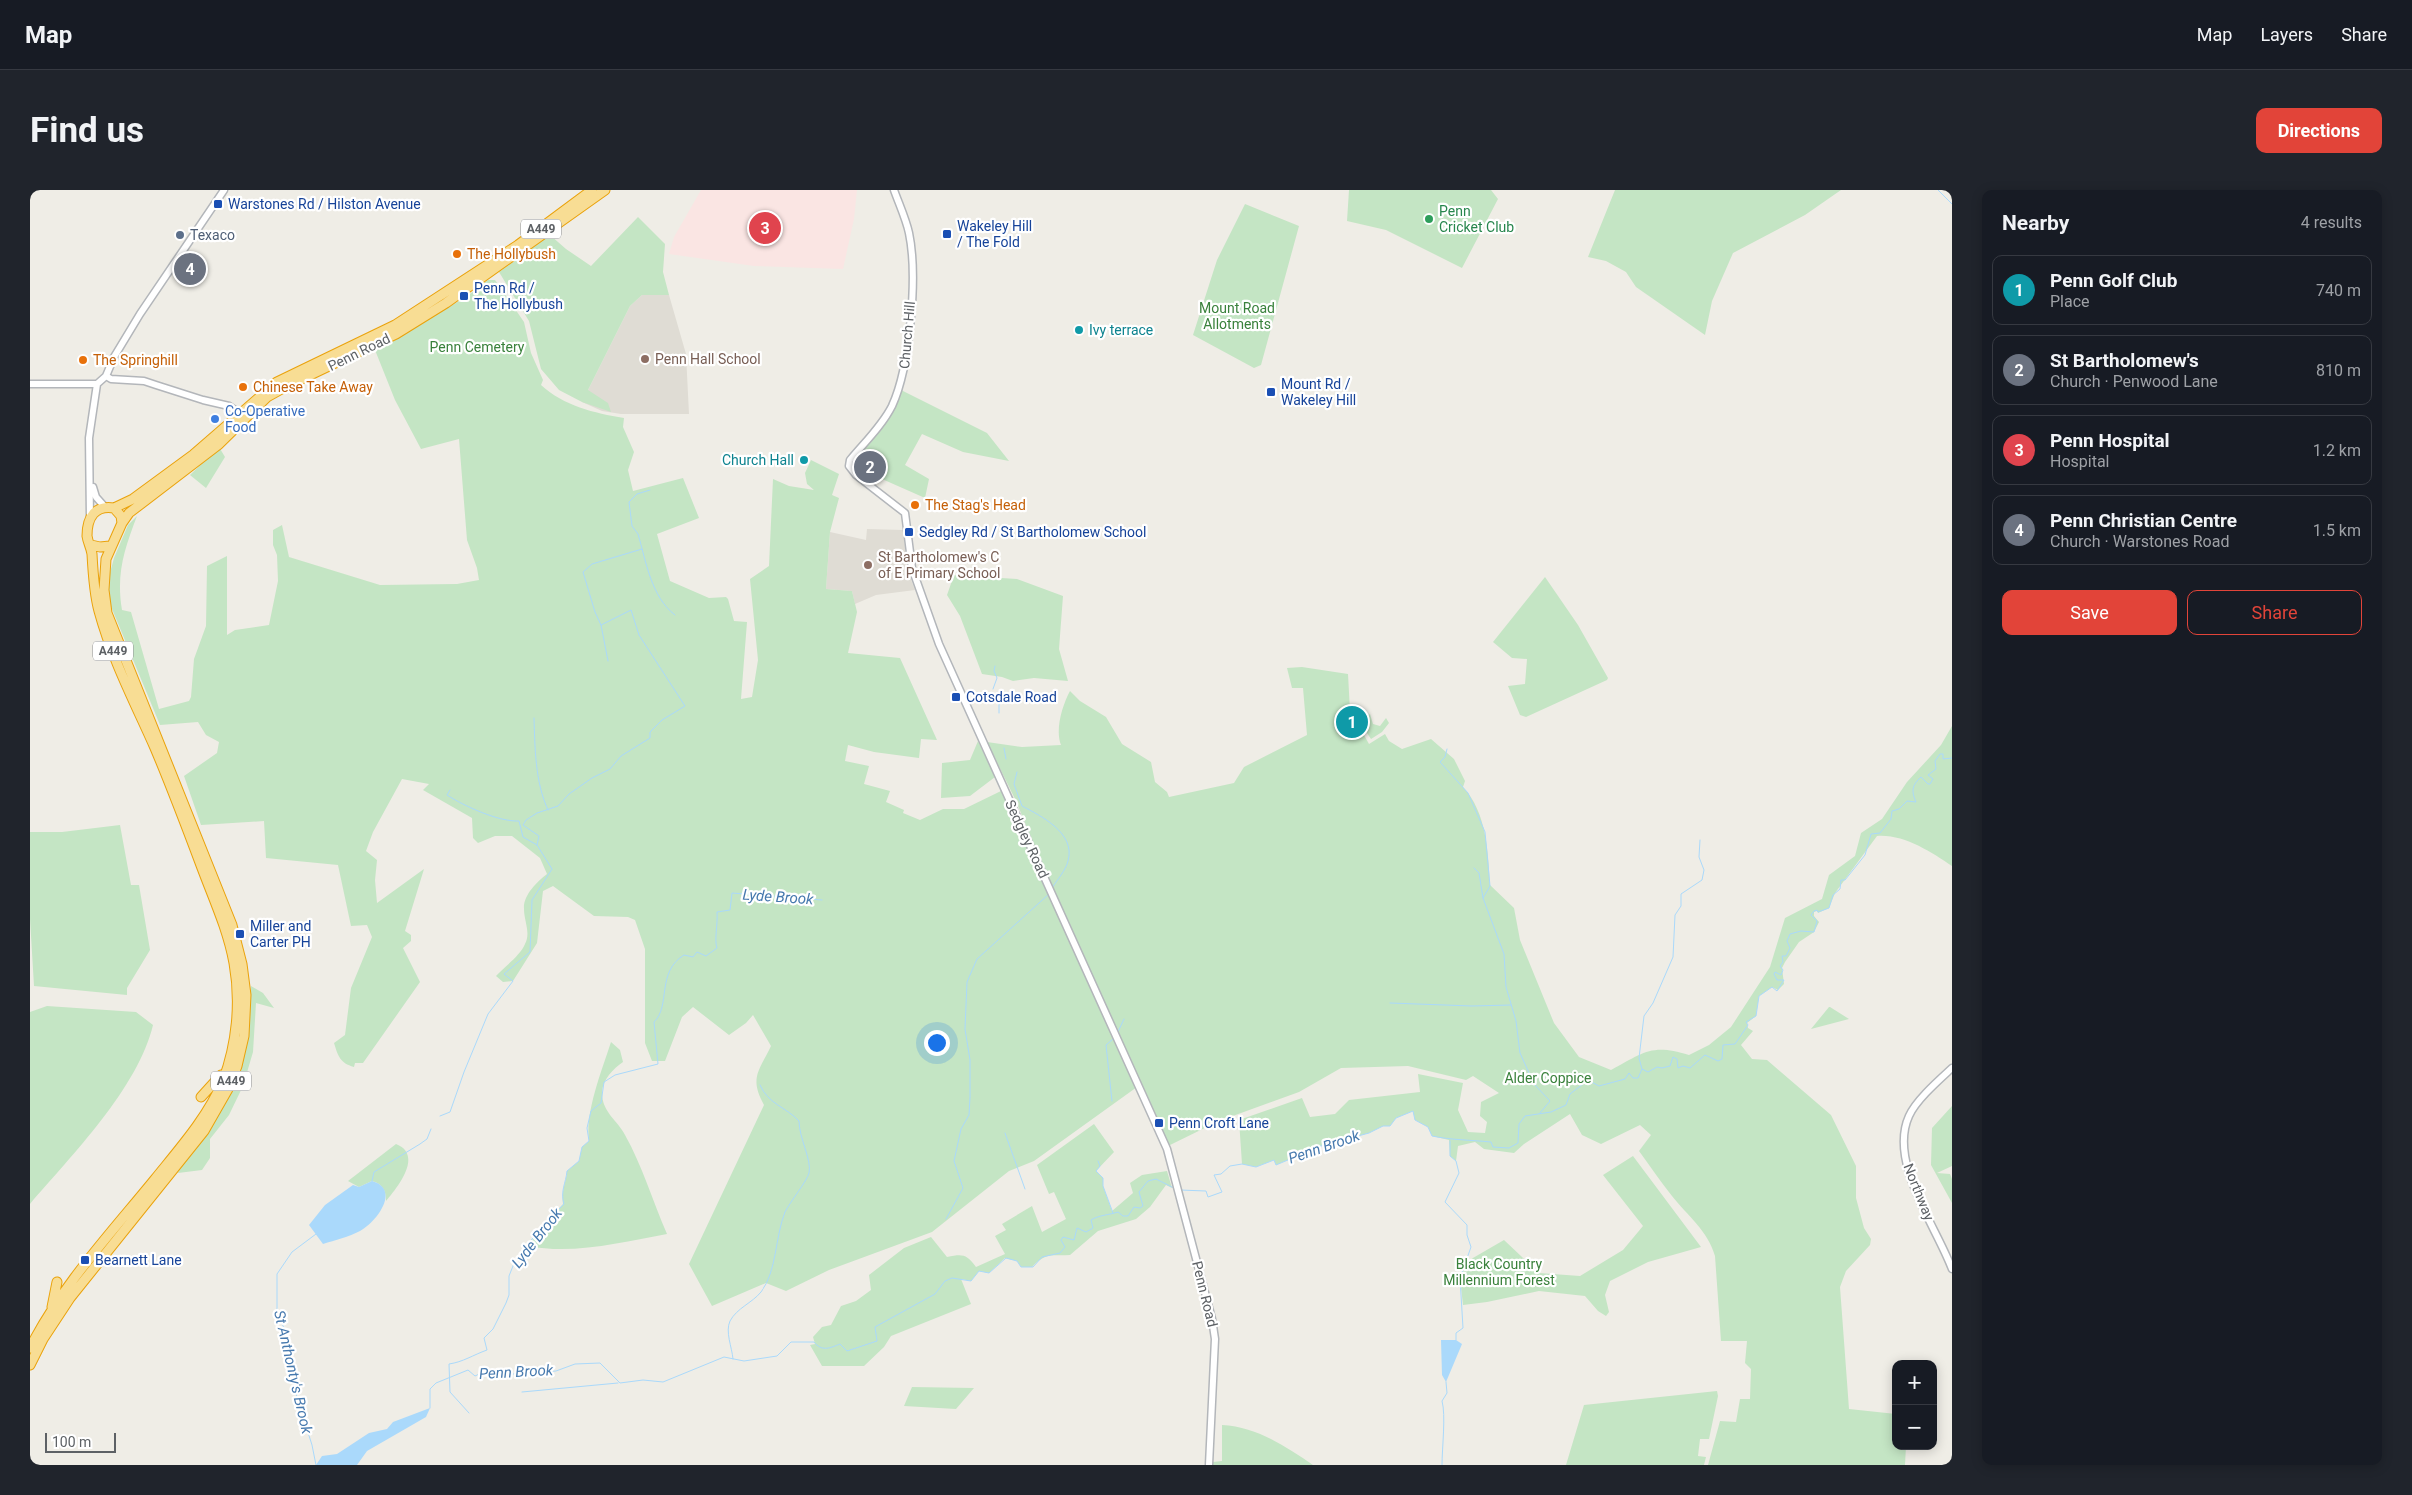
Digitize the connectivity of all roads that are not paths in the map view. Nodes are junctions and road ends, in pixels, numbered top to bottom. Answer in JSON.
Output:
{"nodes":[{"id":1,"x":224,"y":190,"type":"edge"},
{"id":2,"x":592,"y":190,"type":"edge"},
{"id":3,"x":604,"y":190,"type":"edge"},
{"id":4,"x":894,"y":190,"type":"edge"},
{"id":5,"x":106,"y":376,"type":"junction"},
{"id":6,"x":30,"y":384,"type":"edge"},
{"id":7,"x":97,"y":384,"type":"junction"},
{"id":8,"x":242,"y":416,"type":"junction"},
{"id":9,"x":91,"y":479,"type":"junction"},
{"id":10,"x":104,"y":506,"type":"junction"},
{"id":11,"x":114,"y":508,"type":"junction"},
{"id":12,"x":905,"y":514,"type":"joint"},
{"id":13,"x":90,"y":518,"type":"junction"},
{"id":14,"x":122,"y":524,"type":"junction"},
{"id":15,"x":91,"y":545,"type":"junction"},
{"id":16,"x":110,"y":546,"type":"junction"},
{"id":17,"x":233,"y":1046,"type":"junction"},
{"id":18,"x":1952,"y":1068,"type":"edge"},
{"id":19,"x":201,"y":1097,"type":"dead end"},
{"id":20,"x":1168,"y":1157,"type":"joint"},
{"id":21,"x":1952,"y":1269,"type":"edge"},
{"id":22,"x":57,"y":1282,"type":"dead end"},
{"id":23,"x":51,"y":1312,"type":"junction"},
{"id":24,"x":30,"y":1348,"type":"edge"},
{"id":25,"x":30,"y":1365,"type":"edge"},
{"id":26,"x":1209,"y":1465,"type":"edge"}],
"edges":[{"from":1,"to":5,"type":"street"},
{"from":2,"to":8,"type":"highway","name":"Penn Road","number":"A449"},
{"from":3,"to":8,"type":"highway","name":"Penn Road","number":"A449"},
{"from":4,"to":12,"type":"street","name":"Church Hill"},
{"from":5,"to":7,"type":"street"},
{"from":5,"to":8,"type":"street"},
{"from":6,"to":7,"type":"street"},
{"from":7,"to":9,"type":"street"},
{"from":8,"to":11,"type":"highway","name":"Penn Road","number":"A449"},
{"from":8,"to":14,"type":"highway","name":"Penn Road","number":"A449"},
{"from":9,"to":10,"type":"street"},
{"from":9,"to":13,"type":"street"},
{"from":10,"to":11,"type":"highway"},
{"from":10,"to":13,"type":"highway"},
{"from":11,"to":14,"type":"highway"},
{"from":12,"to":20,"type":"street","name":"Sedgley Road"},
{"from":13,"to":15,"type":"highway"},
{"from":14,"to":16,"type":"highway"},
{"from":15,"to":16,"type":"highway"},
{"from":15,"to":17,"type":"highway","number":"A449"},
{"from":16,"to":25,"type":"highway","number":"A449"},
{"from":17,"to":19,"type":"highway"},
{"from":17,"to":23,"type":"highway","number":"A449"},
{"from":18,"to":21,"type":"street","name":"Northway"},
{"from":20,"to":26,"type":"street","name":"Penn Road"},
{"from":22,"to":23,"type":"highway"},
{"from":23,"to":24,"type":"highway","number":"A449"}]}
